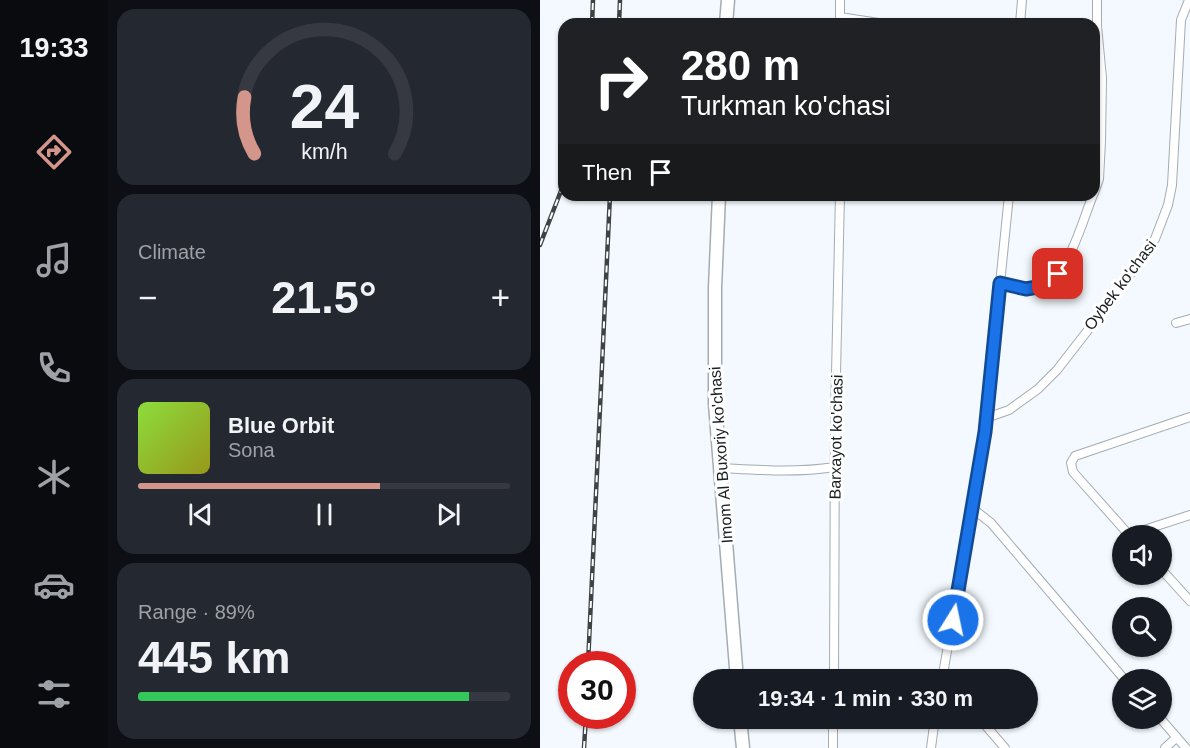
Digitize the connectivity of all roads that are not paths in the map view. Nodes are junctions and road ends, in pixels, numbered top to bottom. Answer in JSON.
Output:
{"nodes":[{"id":1,"x":728,"y":0,"type":"edge"},
{"id":2,"x":840,"y":0,"type":"edge"},
{"id":3,"x":1022,"y":0,"type":"edge"},
{"id":4,"x":1097,"y":0,"type":"edge"},
{"id":5,"x":1189,"y":0,"type":"edge"},
{"id":6,"x":726,"y":18,"type":"edge"},
{"id":7,"x":840,"y":18,"type":"edge"},
{"id":8,"x":1020,"y":18,"type":"edge"},
{"id":9,"x":1097,"y":18,"type":"edge"},
{"id":10,"x":1100,"y":57,"type":"edge"},
{"id":11,"x":1100,"y":160,"type":"edge"},
{"id":12,"x":719,"y":201,"type":"edge"},
{"id":13,"x":840,"y":201,"type":"edge"},
{"id":14,"x":1008,"y":201,"type":"edge"},
{"id":15,"x":1090,"y":201,"type":"edge"},
{"id":16,"x":1000,"y":283,"type":"junction"},
{"id":17,"x":1190,"y":319,"type":"edge"},
{"id":18,"x":1176,"y":323,"type":"dead end"},
{"id":19,"x":1190,"y":417,"type":"edge"},
{"id":20,"x":986,"y":418,"type":"junction"},
{"id":21,"x":835,"y":467,"type":"junction"},
{"id":22,"x":721,"y":468,"type":"junction"},
{"id":23,"x":972,"y":508,"type":"junction"},
{"id":24,"x":1190,"y":515,"type":"edge"},
{"id":25,"x":1120,"y":525,"type":"edge"},
{"id":26,"x":1159,"y":525,"type":"edge"},
{"id":27,"x":1172,"y":581,"type":"edge"},
{"id":28,"x":1190,"y":601,"type":"edge"},
{"id":29,"x":736,"y":669,"type":"edge"},
{"id":30,"x":834,"y":669,"type":"edge"},
{"id":31,"x":944,"y":669,"type":"edge"},
{"id":32,"x":1116,"y":669,"type":"edge"},
{"id":33,"x":741,"y":729,"type":"edge"},
{"id":34,"x":833,"y":729,"type":"edge"},
{"id":35,"x":933,"y":729,"type":"edge"},
{"id":36,"x":989,"y":729,"type":"edge"},
{"id":37,"x":1169,"y":729,"type":"edge"},
{"id":38,"x":1176,"y":738,"type":"junction"},
{"id":39,"x":742,"y":748,"type":"edge"},
{"id":40,"x":833,"y":748,"type":"edge"},
{"id":41,"x":930,"y":748,"type":"edge"},
{"id":42,"x":1005,"y":748,"type":"edge"},
{"id":43,"x":1165,"y":748,"type":"edge"},
{"id":44,"x":1186,"y":748,"type":"edge"}],
"edges":[{"from":1,"to":6,"type":"main road"},
{"from":2,"to":7,"type":"street"},
{"from":3,"to":8,"type":"street"},
{"from":4,"to":9,"type":"street"},
{"from":5,"to":20,"type":"street","name":"Oybek ko'chasi"},
{"from":10,"to":11,"type":"street"},
{"from":12,"to":22,"type":"main road","name":"Imom Al Buxoriy ko'chasi"},
{"from":13,"to":21,"type":"street","name":"Barxayot ko'chasi"},
{"from":14,"to":16,"type":"street"},
{"from":15,"to":16,"type":"street"},
{"from":16,"to":20,"type":"street"},
{"from":17,"to":18,"type":"street"},
{"from":19,"to":25,"type":"street"},
{"from":20,"to":23,"type":"street"},
{"from":21,"to":22,"type":"street"},
{"from":21,"to":30,"type":"street","name":"Barxayot ko'chasi"},
{"from":22,"to":29,"type":"main road","name":"Imom Al Buxoriy ko'chasi"},
{"from":23,"to":31,"type":"street"},
{"from":23,"to":32,"type":"street"},
{"from":24,"to":26,"type":"street"},
{"from":27,"to":28,"type":"street"},
{"from":33,"to":39,"type":"main road"},
{"from":34,"to":40,"type":"street"},
{"from":35,"to":41,"type":"street"},
{"from":36,"to":42,"type":"street"},
{"from":37,"to":38,"type":"street"},
{"from":38,"to":43,"type":"street"},
{"from":38,"to":44,"type":"street"}]}
